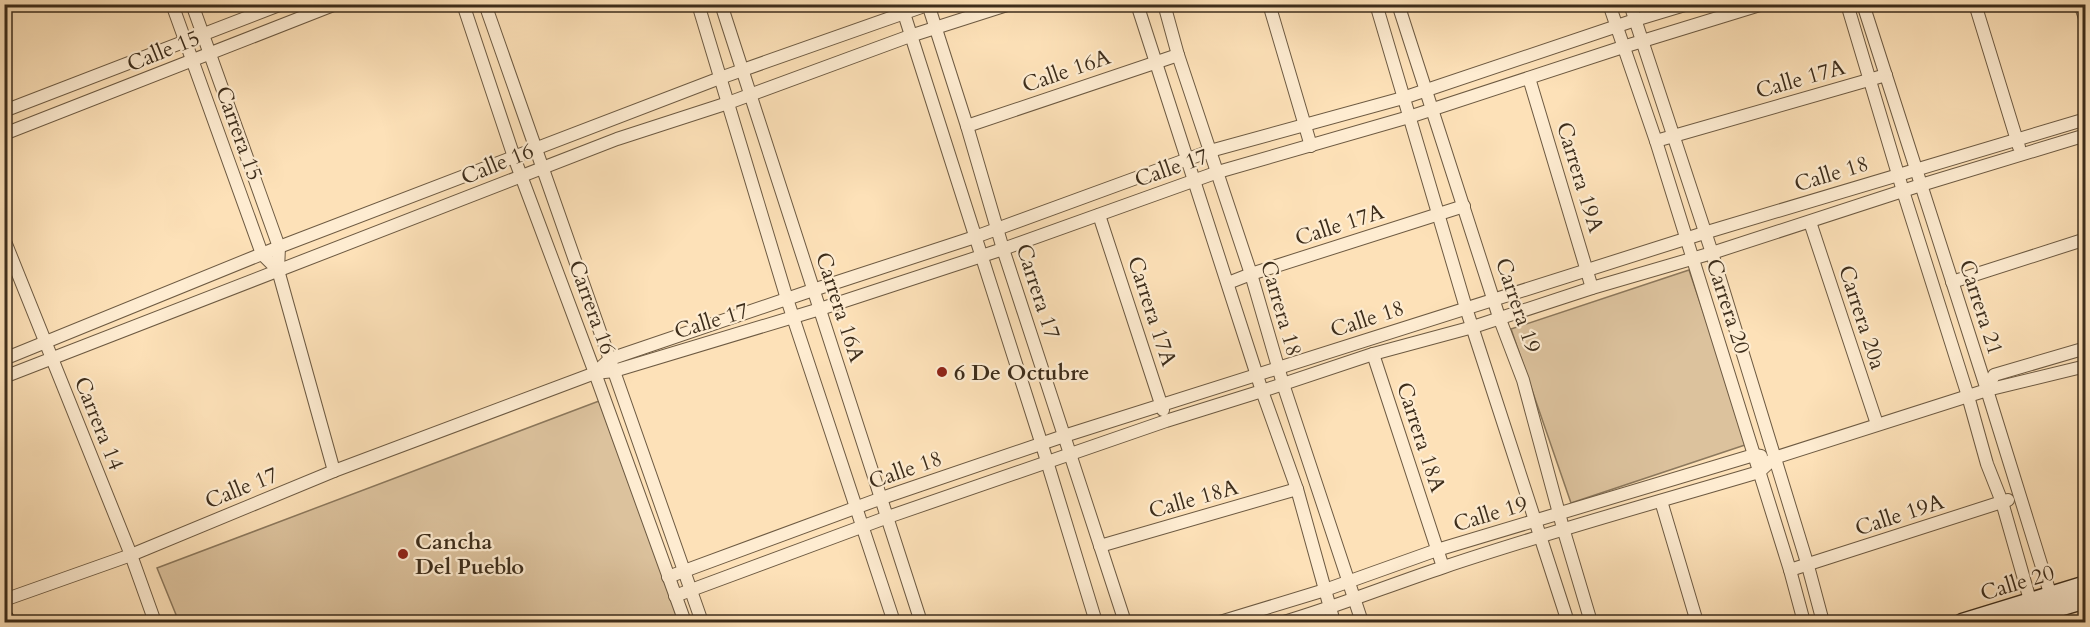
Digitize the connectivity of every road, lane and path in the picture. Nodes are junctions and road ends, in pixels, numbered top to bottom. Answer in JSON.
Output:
{"nodes":[{"id":1,"x":172,"y":4,"type":"edge"},
{"id":2,"x":192,"y":4,"type":"edge"},
{"id":3,"x":282,"y":4,"type":"edge"},
{"id":4,"x":336,"y":4,"type":"edge"},
{"id":5,"x":463,"y":4,"type":"edge"},
{"id":6,"x":485,"y":4,"type":"edge"},
{"id":7,"x":698,"y":4,"type":"edge"},
{"id":8,"x":721,"y":4,"type":"edge"},
{"id":9,"x":1010,"y":4,"type":"edge"},
{"id":10,"x":1137,"y":4,"type":"edge"},
{"id":11,"x":1164,"y":4,"type":"edge"},
{"id":12,"x":1269,"y":4,"type":"edge"},
{"id":13,"x":1376,"y":4,"type":"edge"},
{"id":14,"x":1398,"y":4,"type":"edge"},
{"id":15,"x":1609,"y":4,"type":"edge"},
{"id":16,"x":1630,"y":4,"type":"edge"},
{"id":17,"x":1688,"y":4,"type":"edge"},
{"id":18,"x":1763,"y":4,"type":"edge"},
{"id":19,"x":1847,"y":4,"type":"edge"},
{"id":20,"x":1863,"y":4,"type":"edge"},
{"id":21,"x":1976,"y":4,"type":"edge"},
{"id":22,"x":2080,"y":4,"type":"edge"},
{"id":23,"x":929,"y":5,"type":"edge"},
{"id":24,"x":1741,"y":8,"type":"edge"},
{"id":25,"x":902,"y":9,"type":"edge"},
{"id":26,"x":1635,"y":20,"type":"junction"},
{"id":27,"x":2085,"y":21,"type":"edge"},
{"id":28,"x":1616,"y":27,"type":"junction"},
{"id":29,"x":936,"y":28,"type":"junction"},
{"id":30,"x":203,"y":35,"type":"junction"},
{"id":31,"x":910,"y":36,"type":"junction"},
{"id":32,"x":1642,"y":41,"type":"junction"},
{"id":33,"x":186,"y":43,"type":"junction"},
{"id":34,"x":1623,"y":47,"type":"junction"},
{"id":35,"x":210,"y":54,"type":"junction"},
{"id":36,"x":1178,"y":55,"type":"junction"},
{"id":37,"x":1156,"y":61,"type":"junction"},
{"id":38,"x":192,"y":62,"type":"junction"},
{"id":39,"x":743,"y":71,"type":"junction"},
{"id":40,"x":1886,"y":75,"type":"junction"},
{"id":41,"x":720,"y":78,"type":"junction"},
{"id":42,"x":1529,"y":78,"type":"junction"},
{"id":43,"x":1869,"y":80,"type":"junction"},
{"id":44,"x":1426,"y":90,"type":"junction"},
{"id":45,"x":750,"y":94,"type":"junction"},
{"id":46,"x":1403,"y":98,"type":"junction"},
{"id":47,"x":728,"y":103,"type":"junction"},
{"id":48,"x":1432,"y":109,"type":"junction"},
{"id":49,"x":4,"y":111,"type":"edge"},
{"id":50,"x":1409,"y":117,"type":"junction"},
{"id":51,"x":2085,"y":119,"type":"edge"},
{"id":52,"x":1306,"y":125,"type":"junction"},
{"id":53,"x":967,"y":126,"type":"junction"},
{"id":54,"x":4,"y":134,"type":"edge"},
{"id":55,"x":2085,"y":135,"type":"edge"},
{"id":56,"x":1673,"y":136,"type":"junction"},
{"id":57,"x":1656,"y":141,"type":"junction"},
{"id":58,"x":2017,"y":141,"type":"junction"},
{"id":59,"x":1311,"y":146,"type":"junction"},
{"id":60,"x":535,"y":149,"type":"junction"},
{"id":61,"x":1210,"y":151,"type":"junction"},
{"id":62,"x":2021,"y":155,"type":"junction"},
{"id":63,"x":514,"y":158,"type":"junction"},
{"id":64,"x":1188,"y":160,"type":"junction"},
{"id":65,"x":542,"y":167,"type":"junction"},
{"id":66,"x":1915,"y":169,"type":"junction"},
{"id":67,"x":1218,"y":172,"type":"junction"},
{"id":68,"x":1898,"y":174,"type":"junction"},
{"id":69,"x":522,"y":177,"type":"junction"},
{"id":70,"x":1194,"y":180,"type":"junction"},
{"id":71,"x":1921,"y":185,"type":"junction"},
{"id":72,"x":1903,"y":191,"type":"junction"},
{"id":73,"x":1464,"y":206,"type":"junction"},
{"id":74,"x":1439,"y":214,"type":"junction"},
{"id":75,"x":1099,"y":215,"type":"junction"},
{"id":76,"x":1810,"y":222,"type":"junction"},
{"id":77,"x":997,"y":228,"type":"junction"},
{"id":78,"x":1704,"y":233,"type":"junction"},
{"id":79,"x":975,"y":237,"type":"junction"},
{"id":80,"x":4,"y":239,"type":"edge"},
{"id":81,"x":2085,"y":239,"type":"edge"},
{"id":82,"x":1686,"y":240,"type":"junction"},
{"id":83,"x":279,"y":247,"type":"junction"},
{"id":84,"x":1003,"y":249,"type":"junction"},
{"id":85,"x":1712,"y":253,"type":"junction"},
{"id":86,"x":262,"y":254,"type":"junction"},
{"id":87,"x":981,"y":255,"type":"junction"},
{"id":88,"x":1692,"y":259,"type":"junction"},
{"id":89,"x":278,"y":270,"type":"junction"},
{"id":90,"x":1586,"y":270,"type":"junction"},
{"id":91,"x":1251,"y":274,"type":"junction"},
{"id":92,"x":1952,"y":282,"type":"junction"},
{"id":93,"x":1228,"y":284,"type":"junction"},
{"id":94,"x":1592,"y":288,"type":"junction"},
{"id":95,"x":813,"y":290,"type":"junction"},
{"id":96,"x":1493,"y":298,"type":"junction"},
{"id":97,"x":787,"y":299,"type":"junction"},
{"id":98,"x":1466,"y":308,"type":"junction"},
{"id":99,"x":820,"y":309,"type":"junction"},
{"id":100,"x":1499,"y":317,"type":"junction"},
{"id":101,"x":794,"y":318,"type":"junction"},
{"id":102,"x":1473,"y":327,"type":"junction"},
{"id":103,"x":45,"y":343,"type":"junction"},
{"id":104,"x":2084,"y":352,"type":"edge"},
{"id":105,"x":1373,"y":354,"type":"junction"},
{"id":106,"x":51,"y":357,"type":"junction"},
{"id":107,"x":4,"y":359,"type":"edge"},
{"id":108,"x":612,"y":365,"type":"junction"},
{"id":109,"x":2085,"y":366,"type":"edge"},
{"id":110,"x":1278,"y":368,"type":"junction"},
{"id":111,"x":595,"y":373,"type":"junction"},
{"id":112,"x":1257,"y":375,"type":"junction"},
{"id":113,"x":4,"y":377,"type":"edge"},
{"id":114,"x":1283,"y":384,"type":"junction"},
{"id":115,"x":1987,"y":390,"type":"junction"},
{"id":116,"x":1262,"y":392,"type":"junction"},
{"id":117,"x":1968,"y":396,"type":"junction"},
{"id":118,"x":1161,"y":405,"type":"junction"},
{"id":119,"x":1166,"y":421,"type":"junction"},
{"id":120,"x":1877,"y":424,"type":"junction"},
{"id":121,"x":1064,"y":436,"type":"junction"},
{"id":122,"x":1042,"y":445,"type":"junction"},
{"id":123,"x":1070,"y":453,"type":"junction"},
{"id":124,"x":1754,"y":455,"type":"junction"},
{"id":125,"x":1774,"y":458,"type":"junction"},
{"id":126,"x":1047,"y":461,"type":"junction"},
{"id":127,"x":334,"y":471,"type":"junction"},
{"id":128,"x":1759,"y":472,"type":"junction"},
{"id":129,"x":1297,"y":489,"type":"junction"},
{"id":130,"x":2020,"y":496,"type":"junction"},
{"id":131,"x":882,"y":498,"type":"junction"},
{"id":132,"x":1661,"y":501,"type":"junction"},
{"id":133,"x":2002,"y":502,"type":"junction"},
{"id":134,"x":856,"y":508,"type":"junction"},
{"id":135,"x":1559,"y":513,"type":"junction"},
{"id":136,"x":888,"y":517,"type":"junction"},
{"id":137,"x":1535,"y":521,"type":"junction"},
{"id":138,"x":862,"y":527,"type":"junction"},
{"id":139,"x":1563,"y":528,"type":"junction"},
{"id":140,"x":1540,"y":536,"type":"junction"},
{"id":141,"x":1100,"y":546,"type":"junction"},
{"id":142,"x":1437,"y":550,"type":"junction"},
{"id":143,"x":131,"y":555,"type":"junction"},
{"id":144,"x":1808,"y":566,"type":"junction"},
{"id":145,"x":1443,"y":567,"type":"junction"},
{"id":146,"x":1790,"y":570,"type":"junction"},
{"id":147,"x":684,"y":572,"type":"junction"},
{"id":148,"x":668,"y":577,"type":"junction"},
{"id":149,"x":1349,"y":580,"type":"junction"},
{"id":150,"x":2085,"y":584,"type":"edge"},
{"id":151,"x":1325,"y":590,"type":"junction"},
{"id":152,"x":691,"y":591,"type":"junction"},
{"id":153,"x":675,"y":596,"type":"junction"},
{"id":154,"x":1355,"y":599,"type":"junction"},
{"id":155,"x":4,"y":600,"type":"edge"},
{"id":156,"x":2085,"y":600,"type":"edge"},
{"id":157,"x":1330,"y":609,"type":"junction"},
{"id":158,"x":2055,"y":609,"type":"edge"},
{"id":159,"x":2034,"y":613,"type":"edge"},
{"id":160,"x":4,"y":618,"type":"edge"},
{"id":161,"x":6,"y":622,"type":"edge"},
{"id":162,"x":155,"y":622,"type":"edge"},
{"id":163,"x":685,"y":622,"type":"edge"},
{"id":164,"x":702,"y":622,"type":"edge"},
{"id":165,"x":894,"y":622,"type":"edge"},
{"id":166,"x":921,"y":622,"type":"edge"},
{"id":167,"x":1096,"y":622,"type":"edge"},
{"id":168,"x":1125,"y":622,"type":"edge"},
{"id":169,"x":1220,"y":622,"type":"edge"},
{"id":170,"x":1284,"y":622,"type":"edge"},
{"id":171,"x":1334,"y":622,"type":"edge"},
{"id":172,"x":1362,"y":622,"type":"edge"},
{"id":173,"x":1568,"y":622,"type":"edge"},
{"id":174,"x":1591,"y":622,"type":"edge"},
{"id":175,"x":1697,"y":622,"type":"edge"},
{"id":176,"x":1804,"y":622,"type":"edge"},
{"id":177,"x":1823,"y":622,"type":"edge"},
{"id":178,"x":1962,"y":622,"type":"edge"},
{"id":179,"x":2011,"y":622,"type":"edge"}],
"edges":[{"from":1,"to":33,"type":"street","name":"Carrera 15"},
{"from":2,"to":30,"type":"street","name":"Carrera 15"},
{"from":3,"to":30,"type":"street","name":"Calle 15"},
{"from":4,"to":35,"type":"street","name":"Calle 15"},
{"from":5,"to":63,"type":"street","name":"Carrera 16"},
{"from":6,"to":60,"type":"street","name":"Carrera 16"},
{"from":7,"to":41,"type":"street"},
{"from":8,"to":39,"type":"street","name":"Carrera 16A"},
{"from":9,"to":29,"type":"street","name":"Calle 16"},
{"from":10,"to":37,"type":"street","name":"Carrera 18"},
{"from":11,"to":36,"type":"street","name":"Carrera 18"},
{"from":12,"to":52,"type":"street"},
{"from":13,"to":46,"type":"street"},
{"from":14,"to":44,"type":"street","name":"Carrera 19"},
{"from":15,"to":28,"type":"street","name":"Carrera 20"},
{"from":16,"to":26,"type":"street","name":"Carrera 20"},
{"from":17,"to":26,"type":"street","name":"Calle 17"},
{"from":18,"to":24,"type":"street","name":"Calle 17"},
{"from":19,"to":43,"type":"street","name":"Carrera 21"},
{"from":20,"to":40,"type":"street","name":"Carrera 21"},
{"from":21,"to":58,"type":"street"},
{"from":22,"to":27,"type":"street"},
{"from":23,"to":25,"type":"street","name":"Calle 16"},
{"from":23,"to":29,"type":"street","name":"Carrera 17"},
{"from":24,"to":32,"type":"street","name":"Calle 17"},
{"from":25,"to":31,"type":"street","name":"Carrera 17"},
{"from":25,"to":39,"type":"street","name":"Calle 16"},
{"from":26,"to":28,"type":"street","name":"Calle 17"},
{"from":26,"to":32,"type":"street","name":"Carrera 20"},
{"from":28,"to":34,"type":"street","name":"Carrera 20"},
{"from":28,"to":44,"type":"street","name":"Calle 17"},
{"from":29,"to":31,"type":"street","name":"Calle 16"},
{"from":29,"to":53,"type":"street","name":"Carrera 17"},
{"from":30,"to":33,"type":"street","name":"Calle 15"},
{"from":30,"to":35,"type":"street","name":"Carrera 15"},
{"from":31,"to":45,"type":"street","name":"Calle 16"},
{"from":31,"to":79,"type":"street","name":"Carrera 17"},
{"from":32,"to":34,"type":"street","name":"Calle 17"},
{"from":32,"to":56,"type":"street","name":"Carrera 20"},
{"from":33,"to":38,"type":"street","name":"Carrera 15"},
{"from":33,"to":49,"type":"street","name":"Calle 15"},
{"from":34,"to":42,"type":"street","name":"Calle 17"},
{"from":34,"to":57,"type":"street","name":"Carrera 20"},
{"from":35,"to":38,"type":"street","name":"Calle 15"},
{"from":35,"to":83,"type":"street","name":"Carrera 15"},
{"from":36,"to":37,"type":"street","name":"Calle 16A"},
{"from":36,"to":61,"type":"street","name":"Carrera 18"},
{"from":37,"to":53,"type":"street","name":"Calle 16A"},
{"from":37,"to":64,"type":"street","name":"Carrera 18"},
{"from":38,"to":54,"type":"street","name":"Calle 15"},
{"from":38,"to":86,"type":"street","name":"Carrera 15"},
{"from":39,"to":41,"type":"street","name":"Calle 16"},
{"from":39,"to":45,"type":"street","name":"Carrera 16A"},
{"from":40,"to":43,"type":"street","name":"Calle 17A"},
{"from":40,"to":66,"type":"street","name":"Carrera 21"},
{"from":41,"to":47,"type":"street"},
{"from":41,"to":60,"type":"street","name":"Calle 16"},
{"from":42,"to":48,"type":"street","name":"Calle 17"},
{"from":42,"to":90,"type":"street","name":"Carrera 19A"},
{"from":43,"to":56,"type":"street","name":"Calle 17A"},
{"from":43,"to":68,"type":"street","name":"Carrera 21"},
{"from":44,"to":46,"type":"street","name":"Calle 17"},
{"from":44,"to":48,"type":"street","name":"Carrera 19"},
{"from":45,"to":47,"type":"street","name":"Calle 16"},
{"from":45,"to":95,"type":"street","name":"Carrera 16A"},
{"from":46,"to":50,"type":"street"},
{"from":46,"to":52,"type":"street","name":"Calle 17"},
{"from":47,"to":65,"type":"street","name":"Calle 16"},
{"from":47,"to":97,"type":"street"},
{"from":48,"to":50,"type":"street","name":"Calle 17"},
{"from":48,"to":73,"type":"street","name":"Carrera 19"},
{"from":50,"to":59,"type":"street","name":"Calle 17"},
{"from":50,"to":74,"type":"street"},
{"from":51,"to":58,"type":"street","name":"Calle 18"},
{"from":52,"to":59,"type":"street"},
{"from":52,"to":61,"type":"street","name":"Calle 17"},
{"from":53,"to":77,"type":"street","name":"Carrera 17"},
{"from":55,"to":62,"type":"street","name":"Calle 18"},
{"from":56,"to":57,"type":"street","name":"Calle 17A"},
{"from":56,"to":78,"type":"street","name":"Carrera 20"},
{"from":57,"to":82,"type":"street","name":"Carrera 20"},
{"from":58,"to":62,"type":"street"},
{"from":58,"to":66,"type":"street","name":"Calle 18"},
{"from":59,"to":67,"type":"street","name":"Calle 17"},
{"from":60,"to":63,"type":"street","name":"Calle 16"},
{"from":60,"to":65,"type":"street","name":"Carrera 16"},
{"from":61,"to":64,"type":"street","name":"Calle 17"},
{"from":61,"to":67,"type":"street","name":"Carrera 18"},
{"from":62,"to":71,"type":"street","name":"Calle 18"},
{"from":63,"to":69,"type":"street","name":"Carrera 16"},
{"from":63,"to":83,"type":"street","name":"Calle 16"},
{"from":64,"to":70,"type":"street","name":"Carrera 18"},
{"from":64,"to":77,"type":"street","name":"Calle 17"},
{"from":65,"to":69,"type":"street","name":"Calle 16"},
{"from":65,"to":108,"type":"street","name":"Carrera 16"},
{"from":66,"to":68,"type":"street","name":"Calle 18"},
{"from":66,"to":71,"type":"street","name":"Carrera 21"},
{"from":67,"to":70,"type":"street","name":"Calle 17"},
{"from":67,"to":91,"type":"street","name":"Carrera 18"},
{"from":68,"to":72,"type":"street","name":"Carrera 21"},
{"from":68,"to":78,"type":"street","name":"Calle 18"},
{"from":69,"to":89,"type":"street","name":"Calle 16"},
{"from":69,"to":111,"type":"street","name":"Carrera 16"},
{"from":70,"to":75,"type":"street","name":"Calle 17"},
{"from":70,"to":93,"type":"street","name":"Carrera 18"},
{"from":71,"to":72,"type":"street","name":"Calle 18"},
{"from":71,"to":92,"type":"street","name":"Carrera 21"},
{"from":72,"to":76,"type":"street","name":"Calle 18"},
{"from":72,"to":117,"type":"street","name":"Carrera 21"},
{"from":73,"to":74,"type":"street","name":"Calle 17A"},
{"from":73,"to":96,"type":"street","name":"Carrera 19"},
{"from":74,"to":91,"type":"street","name":"Calle 17A"},
{"from":74,"to":98,"type":"street"},
{"from":75,"to":84,"type":"street","name":"Calle 17"},
{"from":75,"to":118,"type":"street","name":"Carrera 17A"},
{"from":76,"to":85,"type":"street","name":"Calle 18"},
{"from":76,"to":120,"type":"street","name":"Carrera 20a"},
{"from":77,"to":79,"type":"street","name":"Calle 17"},
{"from":77,"to":84,"type":"street","name":"Carrera 17"},
{"from":78,"to":82,"type":"street","name":"Calle 18"},
{"from":78,"to":85,"type":"street","name":"Carrera 20"},
{"from":79,"to":87,"type":"street","name":"Carrera 17"},
{"from":79,"to":95,"type":"street","name":"Calle 17"},
{"from":80,"to":103,"type":"street","name":"Carrera 14"},
{"from":81,"to":92,"type":"street"},
{"from":82,"to":88,"type":"street","name":"Carrera 20"},
{"from":82,"to":90,"type":"street","name":"Calle 18"},
{"from":83,"to":86,"type":"street","name":"Calle 16"},
{"from":83,"to":89,"type":"street","name":"Carrera 15"},
{"from":84,"to":87,"type":"street","name":"Calle 17"},
{"from":84,"to":121,"type":"street","name":"Carrera 17"},
{"from":85,"to":88,"type":"street","name":"Calle 18"},
{"from":85,"to":125,"type":"street","name":"Carrera 20"},
{"from":86,"to":89,"type":"street","name":"Carrera 15"},
{"from":86,"to":103,"type":"street","name":"Calle 16"},
{"from":87,"to":99,"type":"street","name":"Calle 17"},
{"from":87,"to":122,"type":"street","name":"Carrera 17"},
{"from":88,"to":94,"type":"street","name":"Calle 18"},
{"from":88,"to":124,"type":"street","name":"Carrera 20"},
{"from":89,"to":106,"type":"street","name":"Calle 16"},
{"from":89,"to":127,"type":"street","name":"Carrera 15"},
{"from":90,"to":94,"type":"street","name":"Carrera 19A"},
{"from":90,"to":96,"type":"street","name":"Calle 18"},
{"from":91,"to":93,"type":"street","name":"Calle 17A"},
{"from":91,"to":110,"type":"street","name":"Carrera 18"},
{"from":92,"to":115,"type":"street","name":"Carrera 21"},
{"from":93,"to":112,"type":"street","name":"Carrera 18"},
{"from":94,"to":100,"type":"street","name":"Calle 18"},
{"from":95,"to":97,"type":"street","name":"Calle 17"},
{"from":95,"to":99,"type":"street","name":"Carrera 16A"},
{"from":96,"to":98,"type":"street","name":"Calle 18"},
{"from":96,"to":100,"type":"street","name":"Carrera 19"},
{"from":97,"to":101,"type":"street"},
{"from":97,"to":108,"type":"street","name":"Calle 17"},
{"from":98,"to":102,"type":"street"},
{"from":98,"to":110,"type":"street","name":"Calle 18"},
{"from":99,"to":101,"type":"street","name":"Calle 17"},
{"from":99,"to":131,"type":"street","name":"Carrera 16A"},
{"from":100,"to":102,"type":"street","name":"Calle 18"},
{"from":100,"to":135,"type":"street","name":"Carrera 19"},
{"from":101,"to":108,"type":"street","name":"Calle 17"},
{"from":101,"to":134,"type":"street"},
{"from":102,"to":105,"type":"street","name":"Calle 18"},
{"from":102,"to":137,"type":"street"},
{"from":103,"to":106,"type":"street","name":"Carrera 14"},
{"from":103,"to":107,"type":"street","name":"Calle 16"},
{"from":104,"to":115,"type":"street","name":"Calle 19"},
{"from":105,"to":114,"type":"street","name":"Calle 18"},
{"from":105,"to":142,"type":"street","name":"Carrera 18A"},
{"from":106,"to":113,"type":"street","name":"Calle 16"},
{"from":106,"to":143,"type":"street","name":"Carrera 14"},
{"from":108,"to":111,"type":"street","name":"Calle 17"},
{"from":108,"to":147,"type":"street","name":"Carrera 16"},
{"from":109,"to":115,"type":"street","name":"Calle 19"},
{"from":110,"to":112,"type":"street","name":"Calle 18"},
{"from":110,"to":114,"type":"street","name":"Carrera 18"},
{"from":111,"to":127,"type":"street","name":"Calle 17"},
{"from":111,"to":148,"type":"street","name":"Carrera 16"},
{"from":112,"to":116,"type":"street","name":"Carrera 18"},
{"from":112,"to":118,"type":"street","name":"Calle 18"},
{"from":114,"to":116,"type":"street","name":"Calle 18"},
{"from":114,"to":149,"type":"street","name":"Carrera 18"},
{"from":115,"to":117,"type":"street","name":"Calle 19"},
{"from":115,"to":130,"type":"street","name":"Carrera 21"},
{"from":116,"to":119,"type":"street","name":"Calle 18"},
{"from":116,"to":129,"type":"street","name":"Carrera 18"},
{"from":117,"to":120,"type":"street","name":"Calle 19"},
{"from":117,"to":133,"type":"street","name":"Carrera 21"},
{"from":118,"to":119,"type":"street","name":"Carrera 17A"},
{"from":118,"to":121,"type":"street","name":"Calle 18"},
{"from":119,"to":123,"type":"street","name":"Calle 18"},
{"from":120,"to":125,"type":"street","name":"Calle 19"},
{"from":121,"to":122,"type":"street","name":"Calle 18"},
{"from":121,"to":123,"type":"street","name":"Carrera 17"},
{"from":122,"to":126,"type":"street","name":"Carrera 17"},
{"from":122,"to":131,"type":"street","name":"Calle 18"},
{"from":123,"to":126,"type":"street","name":"Calle 18"},
{"from":123,"to":141,"type":"street","name":"Carrera 17"},
{"from":124,"to":125,"type":"street","name":"Calle 19"},
{"from":124,"to":128,"type":"street","name":"Carrera 20"},
{"from":124,"to":135,"type":"street","name":"Calle 19"},
{"from":125,"to":128,"type":"street","name":"Calle 19"},
{"from":125,"to":144,"type":"street","name":"Carrera 20"},
{"from":126,"to":136,"type":"street","name":"Calle 18"},
{"from":126,"to":167,"type":"street","name":"Carrera 17"},
{"from":127,"to":143,"type":"street","name":"Calle 17"},
{"from":128,"to":132,"type":"street","name":"Calle 19"},
{"from":128,"to":146,"type":"street","name":"Carrera 20"},
{"from":129,"to":141,"type":"street","name":"Calle 18A"},
{"from":129,"to":151,"type":"street","name":"Carrera 18"},
{"from":130,"to":133,"type":"street","name":"Calle 19A"},
{"from":130,"to":158,"type":"street","name":"Carrera 21"},
{"from":131,"to":134,"type":"street","name":"Calle 18"},
{"from":131,"to":136,"type":"street","name":"Carrera 16A"},
{"from":132,"to":139,"type":"street","name":"Calle 19"},
{"from":132,"to":175,"type":"street"},
{"from":133,"to":144,"type":"street","name":"Calle 19A"},
{"from":133,"to":159,"type":"street","name":"Carrera 21"},
{"from":134,"to":138,"type":"street"},
{"from":134,"to":147,"type":"street","name":"Calle 18"},
{"from":135,"to":137,"type":"street","name":"Calle 19"},
{"from":135,"to":139,"type":"street","name":"Carrera 19"},
{"from":136,"to":138,"type":"street","name":"Calle 18"},
{"from":136,"to":166,"type":"street","name":"Carrera 16A"},
{"from":137,"to":140,"type":"street"},
{"from":137,"to":142,"type":"street","name":"Calle 19"},
{"from":138,"to":152,"type":"street","name":"Calle 18"},
{"from":138,"to":165,"type":"street"},
{"from":139,"to":140,"type":"street","name":"Calle 19"},
{"from":139,"to":174,"type":"street","name":"Carrera 19"},
{"from":140,"to":145,"type":"street","name":"Calle 19"},
{"from":140,"to":173,"type":"street"},
{"from":141,"to":168,"type":"street","name":"Carrera 17"},
{"from":142,"to":145,"type":"street","name":"Carrera 18A"},
{"from":142,"to":149,"type":"street","name":"Calle 19"},
{"from":143,"to":155,"type":"street","name":"Calle 17"},
{"from":143,"to":162,"type":"street","name":"Carrera 14"},
{"from":144,"to":146,"type":"street","name":"Calle 19A"},
{"from":144,"to":177,"type":"street","name":"Carrera 20"},
{"from":145,"to":154,"type":"street","name":"Calle 19"},
{"from":146,"to":176,"type":"street","name":"Carrera 20"},
{"from":147,"to":148,"type":"street","name":"Calle 18"},
{"from":147,"to":152,"type":"street","name":"Carrera 16"},
{"from":148,"to":153,"type":"street","name":"Carrera 16"},
{"from":149,"to":151,"type":"street","name":"Calle 19"},
{"from":149,"to":154,"type":"street","name":"Carrera 18"},
{"from":150,"to":158,"type":"street","name":"Calle 20"},
{"from":151,"to":157,"type":"street","name":"Carrera 18"},
{"from":151,"to":169,"type":"street","name":"Calle 19"},
{"from":152,"to":153,"type":"street","name":"Calle 18"},
{"from":152,"to":164,"type":"street","name":"Carrera 16"},
{"from":153,"to":163,"type":"street","name":"Carrera 16"},
{"from":154,"to":157,"type":"street","name":"Calle 19"},
{"from":154,"to":172,"type":"street","name":"Carrera 18"},
{"from":156,"to":158,"type":"street","name":"Calle 20"},
{"from":157,"to":170,"type":"street","name":"Calle 19"},
{"from":157,"to":171,"type":"street","name":"Carrera 18"},
{"from":158,"to":159,"type":"street","name":"Calle 20"},
{"from":159,"to":178,"type":"street","name":"Calle 20"},
{"from":159,"to":179,"type":"street","name":"Calle 20"},
{"from":160,"to":161,"type":"main road"}]}
